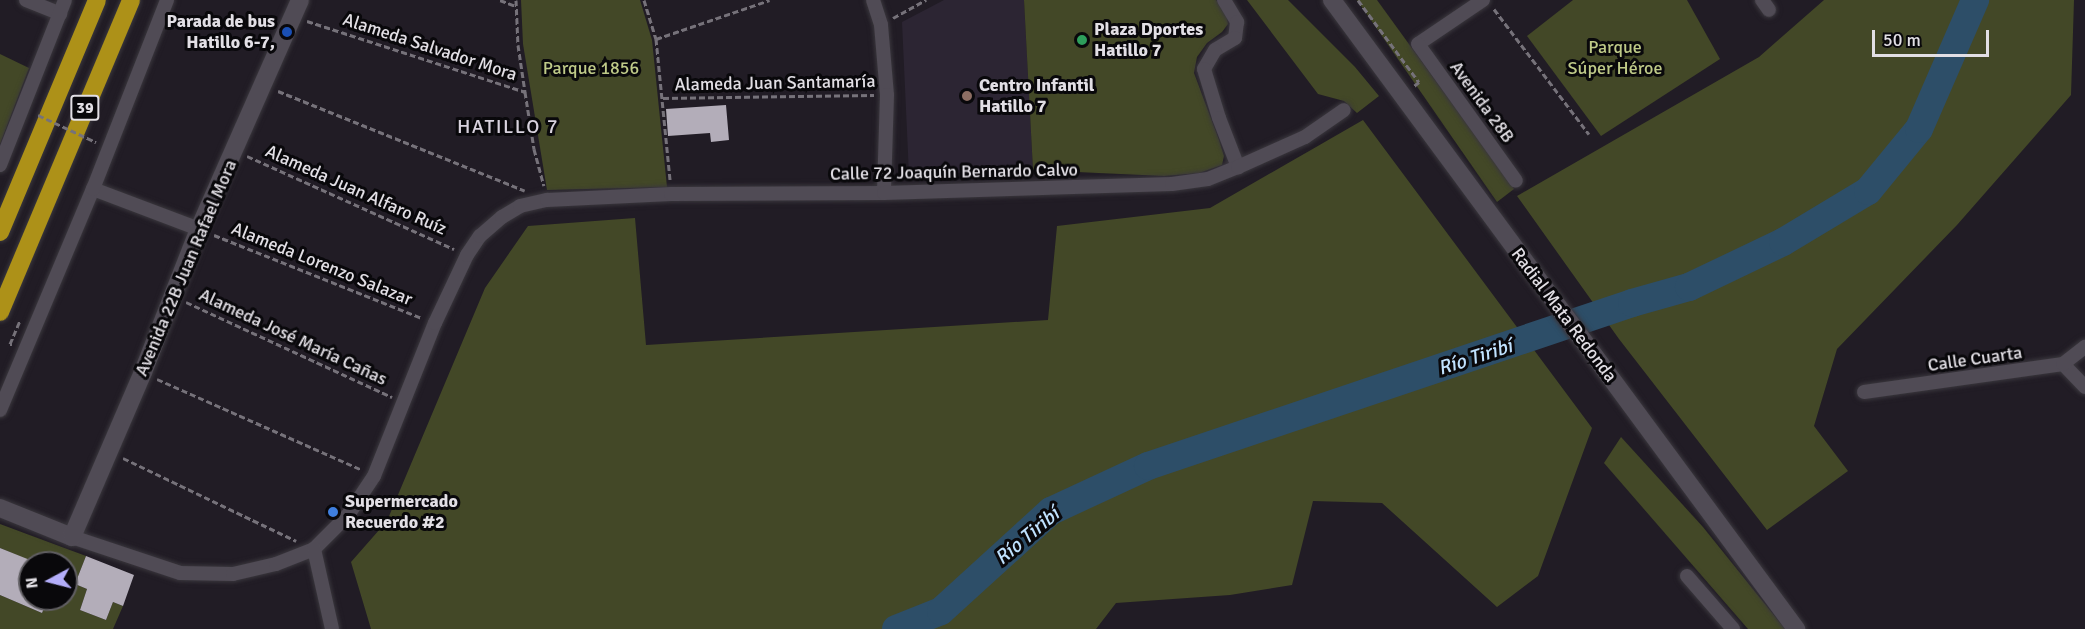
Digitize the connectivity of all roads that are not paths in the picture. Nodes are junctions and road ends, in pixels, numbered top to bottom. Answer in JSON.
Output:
{"nodes":[{"id":1,"x":26,"y":0,"type":"edge"},
{"id":2,"x":65,"y":0,"type":"edge"},
{"id":3,"x":97,"y":0,"type":"edge"},
{"id":4,"x":131,"y":0,"type":"edge"},
{"id":5,"x":167,"y":0,"type":"edge"},
{"id":6,"x":300,"y":0,"type":"edge"},
{"id":7,"x":873,"y":0,"type":"edge"},
{"id":8,"x":1224,"y":0,"type":"edge"},
{"id":9,"x":1332,"y":0,"type":"edge"},
{"id":10,"x":1485,"y":0,"type":"edge"},
{"id":11,"x":60,"y":14,"type":"junction"},
{"id":12,"x":1344,"y":110,"type":"dead end"},
{"id":13,"x":0,"y":165,"type":"edge"},
{"id":14,"x":1238,"y":167,"type":"junction"},
{"id":15,"x":1516,"y":181,"type":"dead end"},
{"id":16,"x":93,"y":189,"type":"junction"},
{"id":17,"x":884,"y":193,"type":"junction"},
{"id":18,"x":199,"y":229,"type":"junction"},
{"id":19,"x":0,"y":232,"type":"edge"},
{"id":20,"x":0,"y":312,"type":"edge"},
{"id":21,"x":2085,"y":347,"type":"edge"},
{"id":22,"x":2063,"y":364,"type":"junction"},
{"id":23,"x":2085,"y":387,"type":"edge"},
{"id":24,"x":1864,"y":392,"type":"dead end"},
{"id":25,"x":0,"y":410,"type":"edge"},
{"id":26,"x":0,"y":508,"type":"edge"},
{"id":27,"x":72,"y":537,"type":"junction"},
{"id":28,"x":314,"y":549,"type":"junction"},
{"id":29,"x":1688,"y":576,"type":"dead end"},
{"id":30,"x":332,"y":629,"type":"edge"},
{"id":31,"x":1733,"y":629,"type":"edge"},
{"id":32,"x":1796,"y":629,"type":"edge"}],
"edges":[{"from":1,"to":11,"type":"street"},
{"from":2,"to":11,"type":"street"},
{"from":3,"to":19,"type":"highway","number":"39"},
{"from":4,"to":20,"type":"highway","number":"39"},
{"from":5,"to":16,"type":"street"},
{"from":6,"to":18,"type":"main road","name":"Avenida 22B Juan Rafael Mora"},
{"from":7,"to":17,"type":"street"},
{"from":8,"to":14,"type":"street"},
{"from":9,"to":32,"type":"main road","name":"Radial Mata Redonda"},
{"from":10,"to":15,"type":"street","name":"Avenida 28B"},
{"from":11,"to":13,"type":"street"},
{"from":12,"to":14,"type":"street","name":"Calle 72 Joaquín Bernardo Calvo"},
{"from":14,"to":17,"type":"street","name":"Calle 72 Joaquín Bernardo Calvo"},
{"from":16,"to":18,"type":"street"},
{"from":16,"to":25,"type":"street"},
{"from":17,"to":28,"type":"street","name":"Calle 72 Joaquín Bernardo Calvo"},
{"from":18,"to":27,"type":"main road","name":"Avenida 22B Juan Rafael Mora"},
{"from":21,"to":22,"type":"street","name":"Calle Cuarta"},
{"from":22,"to":23,"type":"street"},
{"from":22,"to":24,"type":"street","name":"Calle Cuarta"},
{"from":26,"to":27,"type":"main road"},
{"from":27,"to":28,"type":"street"},
{"from":28,"to":30,"type":"street"},
{"from":29,"to":31,"type":"street"}]}
